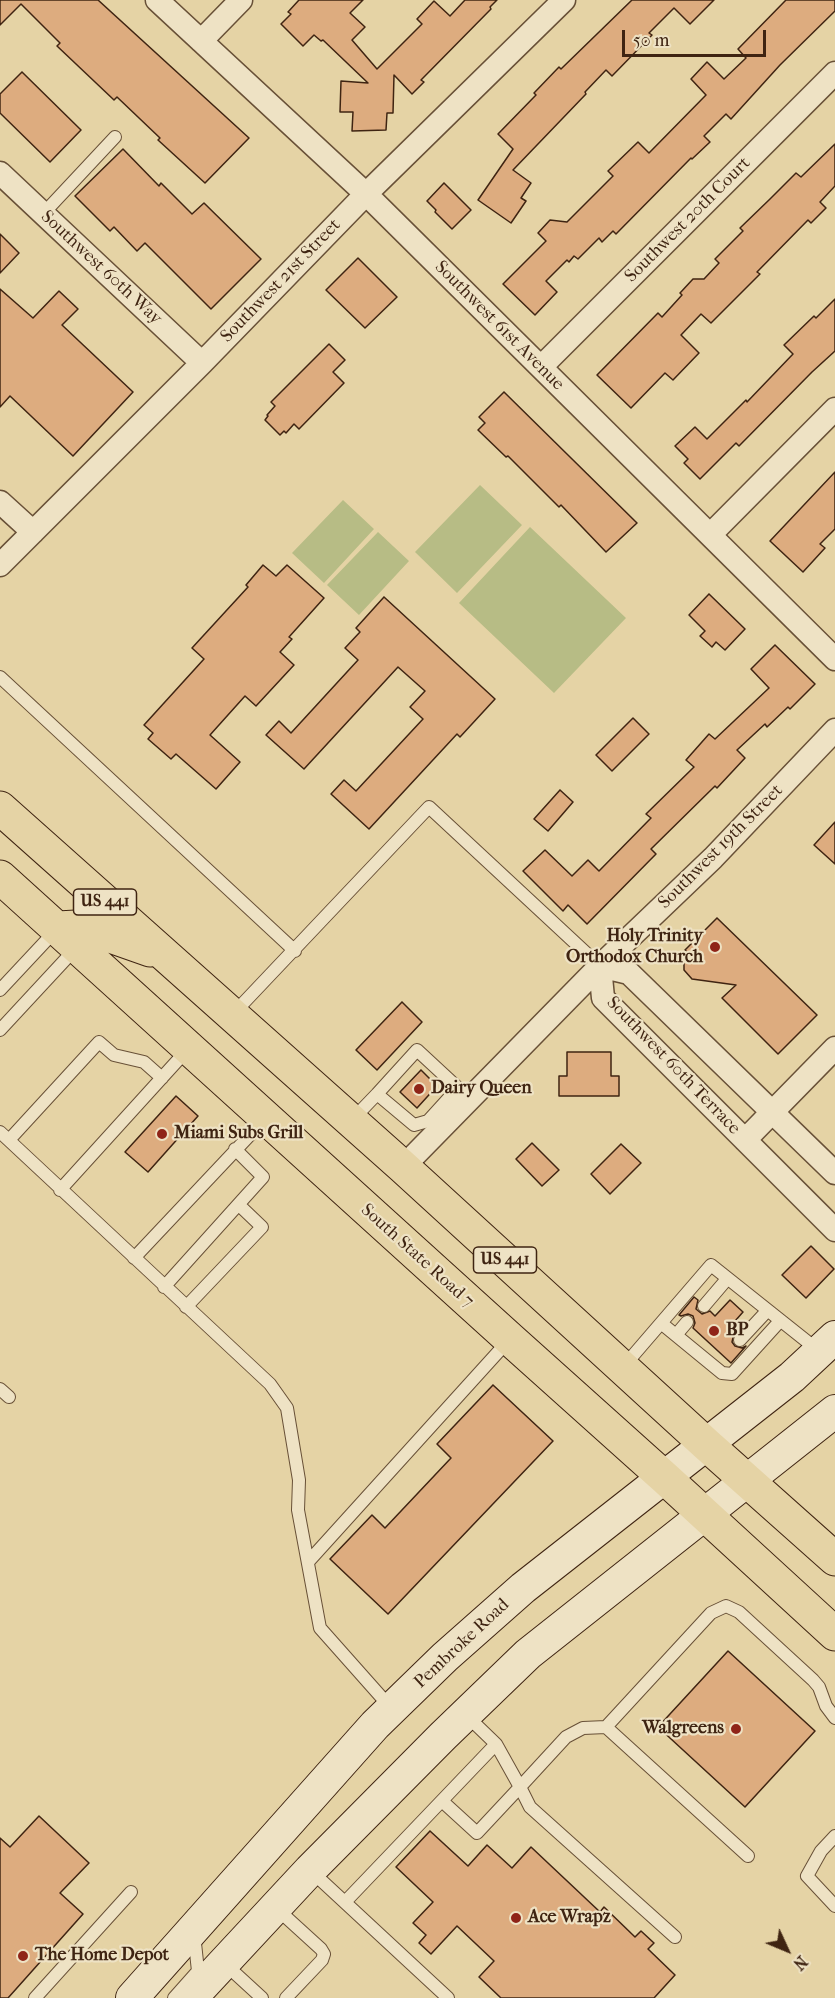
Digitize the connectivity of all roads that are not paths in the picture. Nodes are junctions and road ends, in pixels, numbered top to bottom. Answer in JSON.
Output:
{"nodes":[{"id":1,"x":157,"y":0,"type":"edge"},
{"id":2,"x":242,"y":0,"type":"edge"},
{"id":3,"x":564,"y":0,"type":"edge"},
{"id":4,"x":201,"y":41,"type":"junction"},
{"id":5,"x":835,"y":73,"type":"edge"},
{"id":6,"x":115,"y":137,"type":"dead end"},
{"id":7,"x":0,"y":173,"type":"edge"},
{"id":8,"x":366,"y":194,"type":"junction"},
{"id":9,"x":43,"y":214,"type":"junction"},
{"id":10,"x":202,"y":363,"type":"junction"},
{"id":11,"x":541,"y":367,"type":"junction"},
{"id":12,"x":835,"y":409,"type":"edge"},
{"id":13,"x":0,"y":502,"type":"edge"},
{"id":14,"x":33,"y":532,"type":"junction"},
{"id":15,"x":710,"y":535,"type":"junction"},
{"id":16,"x":0,"y":565,"type":"edge"},
{"id":17,"x":835,"y":659,"type":"edge"},
{"id":18,"x":0,"y":677,"type":"edge"},
{"id":19,"x":835,"y":730,"type":"edge"},
{"id":20,"x":0,"y":808,"type":"edge"},
{"id":21,"x":0,"y":877,"type":"edge"},
{"id":22,"x":68,"y":937,"type":"junction"},
{"id":23,"x":295,"y":951,"type":"junction"},
{"id":24,"x":164,"y":954,"type":"junction"},
{"id":25,"x":600,"y":966,"type":"junction"},
{"id":26,"x":0,"y":990,"type":"edge"},
{"id":27,"x":232,"y":1015,"type":"junction"},
{"id":28,"x":0,"y":1030,"type":"edge"},
{"id":29,"x":189,"y":1048,"type":"junction"},
{"id":30,"x":835,"y":1048,"type":"edge"},
{"id":31,"x":162,"y":1078,"type":"junction"},
{"id":32,"x":377,"y":1094,"type":"junction"},
{"id":33,"x":452,"y":1105,"type":"junction"},
{"id":34,"x":771,"y":1112,"type":"junction"},
{"id":35,"x":265,"y":1118,"type":"junction"},
{"id":36,"x":351,"y":1121,"type":"junction"},
{"id":37,"x":4,"y":1136,"type":"edge"},
{"id":38,"x":745,"y":1140,"type":"junction"},
{"id":39,"x":235,"y":1149,"type":"junction"},
{"id":40,"x":403,"y":1167,"type":"junction"},
{"id":41,"x":835,"y":1173,"type":"edge"},
{"id":42,"x":60,"y":1190,"type":"junction"},
{"id":43,"x":238,"y":1205,"type":"junction"},
{"id":44,"x":835,"y":1230,"type":"edge"},
{"id":45,"x":134,"y":1258,"type":"junction"},
{"id":46,"x":727,"y":1279,"type":"junction"},
{"id":47,"x":164,"y":1287,"type":"junction"},
{"id":48,"x":704,"y":1306,"type":"dead end"},
{"id":49,"x":186,"y":1307,"type":"junction"},
{"id":50,"x":767,"y":1311,"type":"junction"},
{"id":51,"x":780,"y":1321,"type":"junction"},
{"id":52,"x":687,"y":1322,"type":"dead end"},
{"id":53,"x":661,"y":1323,"type":"junction"},
{"id":54,"x":676,"y":1335,"type":"junction"},
{"id":55,"x":510,"y":1339,"type":"junction"},
{"id":56,"x":740,"y":1340,"type":"dead end"},
{"id":57,"x":827,"y":1345,"type":"edge"},
{"id":58,"x":724,"y":1356,"type":"dead end"},
{"id":59,"x":622,"y":1367,"type":"junction"},
{"id":60,"x":714,"y":1367,"type":"junction"},
{"id":61,"x":835,"y":1411,"type":"edge"},
{"id":62,"x":707,"y":1445,"type":"junction"},
{"id":63,"x":665,"y":1478,"type":"junction"},
{"id":64,"x":748,"y":1481,"type":"junction"},
{"id":65,"x":704,"y":1515,"type":"junction"},
{"id":66,"x":835,"y":1559,"type":"edge"},
{"id":67,"x":308,"y":1562,"type":"junction"},
{"id":68,"x":835,"y":1634,"type":"edge"},
{"id":69,"x":392,"y":1709,"type":"junction"},
{"id":70,"x":465,"y":1714,"type":"junction"},
{"id":71,"x":835,"y":1718,"type":"edge"},
{"id":72,"x":606,"y":1726,"type":"junction"},
{"id":73,"x":496,"y":1744,"type":"junction"},
{"id":74,"x":520,"y":1787,"type":"junction"},
{"id":75,"x":442,"y":1801,"type":"junction"},
{"id":76,"x":835,"y":1836,"type":"edge"},
{"id":77,"x":748,"y":1856,"type":"dead end"},
{"id":78,"x":310,"y":1870,"type":"junction"},
{"id":79,"x":131,"y":1892,"type":"dead end"},
{"id":80,"x":345,"y":1902,"type":"junction"},
{"id":81,"x":835,"y":1906,"type":"edge"},
{"id":82,"x":275,"y":1908,"type":"junction"},
{"id":83,"x":194,"y":1930,"type":"junction"},
{"id":84,"x":675,"y":1937,"type":"dead end"},
{"id":85,"x":224,"y":1963,"type":"junction"},
{"id":86,"x":35,"y":1998,"type":"edge"},
{"id":87,"x":132,"y":1998,"type":"edge"},
{"id":88,"x":174,"y":1998,"type":"edge"},
{"id":89,"x":191,"y":1998,"type":"edge"},
{"id":90,"x":262,"y":1998,"type":"edge"},
{"id":91,"x":286,"y":1998,"type":"edge"},
{"id":92,"x":448,"y":1998,"type":"edge"}],
"edges":[{"from":1,"to":4,"type":"street","name":"Southwest 61st Avenue"},
{"from":2,"to":4,"type":"street"},
{"from":3,"to":8,"type":"street","name":"Southwest 21st Street"},
{"from":4,"to":8,"type":"street","name":"Southwest 61st Avenue"},
{"from":5,"to":11,"type":"street","name":"Southwest 20th Court"},
{"from":6,"to":9,"type":"lane"},
{"from":7,"to":9,"type":"street","name":"Southwest 60th Way"},
{"from":8,"to":10,"type":"street","name":"Southwest 21st Street"},
{"from":8,"to":11,"type":"street","name":"Southwest 61st Avenue"},
{"from":9,"to":10,"type":"street","name":"Southwest 60th Way"},
{"from":10,"to":14,"type":"street","name":"Southwest 21st Street"},
{"from":11,"to":15,"type":"street","name":"Southwest 61st Avenue"},
{"from":12,"to":15,"type":"street"},
{"from":13,"to":14,"type":"street"},
{"from":14,"to":16,"type":"street","name":"Southwest 21st Street"},
{"from":15,"to":17,"type":"street","name":"Southwest 61st Avenue"},
{"from":18,"to":23,"type":"lane"},
{"from":19,"to":25,"type":"street","name":"Southwest 19th Street"},
{"from":20,"to":24,"type":"main road","number":"US 441"},
{"from":21,"to":22,"type":"main road","name":"South State Road 7","number":"US 441"},
{"from":22,"to":24,"type":"main road"},
{"from":22,"to":26,"type":"lane"},
{"from":22,"to":28,"type":"lane"},
{"from":22,"to":29,"type":"main road","name":"South State Road 7","number":"US 441"},
{"from":23,"to":25,"type":"lane"},
{"from":23,"to":27,"type":"lane"},
{"from":24,"to":27,"type":"main road","number":"US 441"},
{"from":25,"to":33,"type":"street","name":"Southwest 19th Street"},
{"from":25,"to":34,"type":"street","name":"Southwest 60th Terrace"},
{"from":25,"to":38,"type":"street","name":"Southwest 60th Terrace"},
{"from":27,"to":36,"type":"main road","number":"US 441"},
{"from":29,"to":31,"type":"lane"},
{"from":29,"to":35,"type":"main road","name":"South State Road 7","number":"US 441"},
{"from":30,"to":34,"type":"street"},
{"from":31,"to":37,"type":"lane"},
{"from":31,"to":42,"type":"lane"},
{"from":32,"to":33,"type":"lane"},
{"from":32,"to":33,"type":"lane"},
{"from":32,"to":36,"type":"lane"},
{"from":33,"to":40,"type":"street","name":"Southwest 19th Street"},
{"from":34,"to":38,"type":"street"},
{"from":34,"to":41,"type":"street","name":"Southwest 60th Terrace"},
{"from":35,"to":39,"type":"lane"},
{"from":35,"to":55,"type":"main road","name":"South State Road 7","number":"US 441"},
{"from":36,"to":40,"type":"main road","number":"US 441"},
{"from":37,"to":42,"type":"lane"},
{"from":38,"to":44,"type":"street","name":"Southwest 60th Terrace"},
{"from":39,"to":43,"type":"lane"},
{"from":39,"to":45,"type":"lane"},
{"from":40,"to":59,"type":"main road","number":"US 441"},
{"from":42,"to":45,"type":"lane"},
{"from":43,"to":47,"type":"lane"},
{"from":43,"to":49,"type":"lane"},
{"from":45,"to":47,"type":"lane"},
{"from":46,"to":48,"type":"lane"},
{"from":46,"to":50,"type":"lane"},
{"from":46,"to":53,"type":"lane"},
{"from":47,"to":49,"type":"lane"},
{"from":49,"to":67,"type":"lane"},
{"from":50,"to":51,"type":"lane"},
{"from":50,"to":56,"type":"lane"},
{"from":51,"to":57,"type":"lane"},
{"from":51,"to":60,"type":"lane"},
{"from":52,"to":54,"type":"lane"},
{"from":53,"to":54,"type":"lane"},
{"from":53,"to":59,"type":"lane"},
{"from":54,"to":60,"type":"lane"},
{"from":55,"to":63,"type":"main road","name":"South State Road 7","number":"US 441"},
{"from":55,"to":67,"type":"lane"},
{"from":57,"to":62,"type":"main road","name":"Pembroke Road"},
{"from":58,"to":60,"type":"lane"},
{"from":59,"to":62,"type":"main road","number":"US 441"},
{"from":61,"to":64,"type":"main road"},
{"from":62,"to":63,"type":"main road","name":"Pembroke Road"},
{"from":62,"to":64,"type":"main road","number":"US 441"},
{"from":63,"to":65,"type":"main road","name":"South State Road 7","number":"US 441"},
{"from":63,"to":69,"type":"main road","name":"Pembroke Road"},
{"from":64,"to":65,"type":"main road"},
{"from":64,"to":66,"type":"main road","number":"US 441"},
{"from":65,"to":68,"type":"main road","name":"South State Road 7","number":"US 441"},
{"from":65,"to":70,"type":"main road"},
{"from":67,"to":69,"type":"lane"},
{"from":69,"to":83,"type":"main road","name":"Pembroke Road"},
{"from":70,"to":73,"type":"lane"},
{"from":70,"to":78,"type":"main road"},
{"from":71,"to":72,"type":"lane"},
{"from":72,"to":74,"type":"lane"},
{"from":72,"to":77,"type":"lane"},
{"from":73,"to":74,"type":"lane"},
{"from":73,"to":75,"type":"lane"},
{"from":74,"to":75,"type":"lane"},
{"from":74,"to":84,"type":"lane"},
{"from":75,"to":80,"type":"lane"},
{"from":76,"to":81,"type":"lane"},
{"from":78,"to":80,"type":"lane"},
{"from":78,"to":82,"type":"main road"},
{"from":79,"to":86,"type":"lane"},
{"from":80,"to":92,"type":"lane"},
{"from":82,"to":85,"type":"main road"},
{"from":82,"to":91,"type":"lane"},
{"from":83,"to":87,"type":"main road","name":"Pembroke Road"},
{"from":83,"to":88,"type":"lane"},
{"from":85,"to":89,"type":"main road"},
{"from":85,"to":90,"type":"lane"}]}
